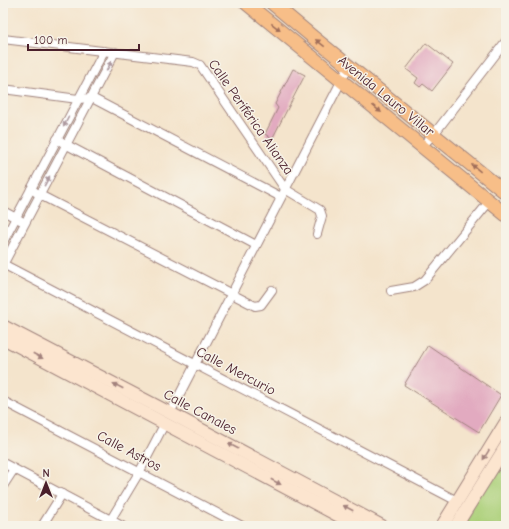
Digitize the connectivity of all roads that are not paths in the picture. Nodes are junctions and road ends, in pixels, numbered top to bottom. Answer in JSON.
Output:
{"nodes":[{"id":1,"x":246,"y":3,"type":"edge"},
{"id":2,"x":272,"y":3,"type":"edge"},
{"id":3,"x":3,"y":39,"type":"edge"},
{"id":4,"x":505,"y":46,"type":"edge"},
{"id":5,"x":104,"y":51,"type":"junction"},
{"id":6,"x":116,"y":52,"type":"junction"},
{"id":7,"x":349,"y":66,"type":"junction"},
{"id":8,"x":342,"y":81,"type":"junction"},
{"id":9,"x":3,"y":89,"type":"edge"},
{"id":10,"x":92,"y":98,"type":"junction"},
{"id":11,"x":78,"y":99,"type":"junction"},
{"id":12,"x":434,"y":134,"type":"junction"},
{"id":13,"x":57,"y":139,"type":"junction"},
{"id":14,"x":67,"y":145,"type":"junction"},
{"id":15,"x":422,"y":146,"type":"junction"},
{"id":16,"x":31,"y":189,"type":"junction"},
{"id":17,"x":286,"y":189,"type":"junction"},
{"id":18,"x":506,"y":193,"type":"edge"},
{"id":19,"x":40,"y":195,"type":"junction"},
{"id":20,"x":281,"y":197,"type":"junction"},
{"id":21,"x":489,"y":202,"type":"junction"},
{"id":22,"x":3,"y":211,"type":"edge"},
{"id":23,"x":506,"y":215,"type":"edge"},
{"id":24,"x":16,"y":218,"type":"junction"},
{"id":25,"x":24,"y":222,"type":"junction"},
{"id":26,"x":317,"y":234,"type":"dead end"},
{"id":27,"x":3,"y":242,"type":"edge"},
{"id":28,"x":256,"y":245,"type":"junction"},
{"id":29,"x":3,"y":264,"type":"edge"},
{"id":30,"x":272,"y":290,"type":"dead end"},
{"id":31,"x":391,"y":290,"type":"dead end"},
{"id":32,"x":232,"y":294,"type":"junction"},
{"id":33,"x":3,"y":326,"type":"edge"},
{"id":34,"x":3,"y":338,"type":"edge"},
{"id":35,"x":195,"y":364,"type":"junction"},
{"id":36,"x":3,"y":401,"type":"edge"},
{"id":37,"x":168,"y":418,"type":"junction"},
{"id":38,"x":506,"y":422,"type":"edge"},
{"id":39,"x":506,"y":446,"type":"edge"},
{"id":40,"x":3,"y":462,"type":"edge"},
{"id":41,"x":14,"y":468,"type":"junction"},
{"id":42,"x":140,"y":472,"type":"junction"},
{"id":43,"x":3,"y":486,"type":"edge"},
{"id":44,"x":62,"y":494,"type":"junction"},
{"id":45,"x":457,"y":501,"type":"junction"},
{"id":46,"x":109,"y":523,"type":"edge"},
{"id":47,"x":42,"y":526,"type":"edge"},
{"id":48,"x":122,"y":526,"type":"edge"},
{"id":49,"x":242,"y":526,"type":"edge"},
{"id":50,"x":358,"y":526,"type":"edge"},
{"id":51,"x":382,"y":526,"type":"edge"},
{"id":52,"x":442,"y":526,"type":"edge"},
{"id":53,"x":456,"y":526,"type":"edge"}],
"edges":[{"from":1,"to":8,"type":"main road","name":"Avenida Lauro Villar","one_way":true},
{"from":7,"to":2,"type":"main road","name":"Avenida Lauro Villar","one_way":true},
{"from":3,"to":5,"type":"street","name":"Calle Periférica Alianza"},
{"from":4,"to":12,"type":"street"},
{"from":5,"to":6,"type":"street","name":"Calle Periférica Alianza"},
{"from":5,"to":11,"type":"street"},
{"from":10,"to":6,"type":"street","one_way":true},
{"from":6,"to":17,"type":"street","name":"Calle Periférica Alianza"},
{"from":7,"to":8,"type":"street"},
{"from":7,"to":12,"type":"main road","name":"Avenida Lauro Villar"},
{"from":8,"to":15,"type":"main road","name":"Avenida Lauro Villar","one_way":true},
{"from":8,"to":17,"type":"street"},
{"from":9,"to":11,"type":"street"},
{"from":10,"to":11,"type":"street"},
{"from":10,"to":14,"type":"street"},
{"from":10,"to":20,"type":"street"},
{"from":11,"to":13,"type":"street","one_way":true},
{"from":12,"to":15,"type":"street"},
{"from":18,"to":12,"type":"main road","name":"Avenida Lauro Villar","one_way":true},
{"from":13,"to":14,"type":"street"},
{"from":13,"to":16,"type":"street"},
{"from":19,"to":14,"type":"street","one_way":true},
{"from":14,"to":28,"type":"street"},
{"from":15,"to":21,"type":"main road","name":"Avenida Lauro Villar"},
{"from":16,"to":19,"type":"street"},
{"from":16,"to":24,"type":"street"},
{"from":17,"to":20,"type":"street"},
{"from":17,"to":26,"type":"street"},
{"from":19,"to":25,"type":"street"},
{"from":19,"to":32,"type":"street"},
{"from":20,"to":28,"type":"street"},
{"from":21,"to":23,"type":"main road","name":"Avenida Lauro Villar"},
{"from":21,"to":31,"type":"street"},
{"from":22,"to":24,"type":"street"},
{"from":24,"to":25,"type":"street"},
{"from":24,"to":27,"type":"street"},
{"from":25,"to":29,"type":"street"},
{"from":28,"to":32,"type":"street"},
{"from":29,"to":35,"type":"street","name":"Calle Mercurio"},
{"from":30,"to":32,"type":"street"},
{"from":32,"to":35,"type":"street"},
{"from":37,"to":33,"type":"main road","name":"Calle Canales","one_way":true},
{"from":34,"to":37,"type":"main road","name":"Calle Canales","one_way":true},
{"from":35,"to":37,"type":"street"},
{"from":35,"to":45,"type":"street","name":"Calle Mercurio"},
{"from":36,"to":42,"type":"street","name":"Calle Astros"},
{"from":37,"to":42,"type":"street"},
{"from":37,"to":50,"type":"main road","name":"Calle Canales","one_way":true},
{"from":51,"to":37,"type":"main road","name":"Calle Canales","one_way":true},
{"from":38,"to":45,"type":"main road","one_way":true},
{"from":39,"to":53,"type":"main road"},
{"from":40,"to":41,"type":"street"},
{"from":41,"to":43,"type":"street"},
{"from":41,"to":44,"type":"street"},
{"from":42,"to":46,"type":"street"},
{"from":42,"to":49,"type":"street","name":"Calle Astros"},
{"from":44,"to":46,"type":"street"},
{"from":44,"to":47,"type":"street"},
{"from":45,"to":52,"type":"main road"},
{"from":46,"to":48,"type":"street"}]}
